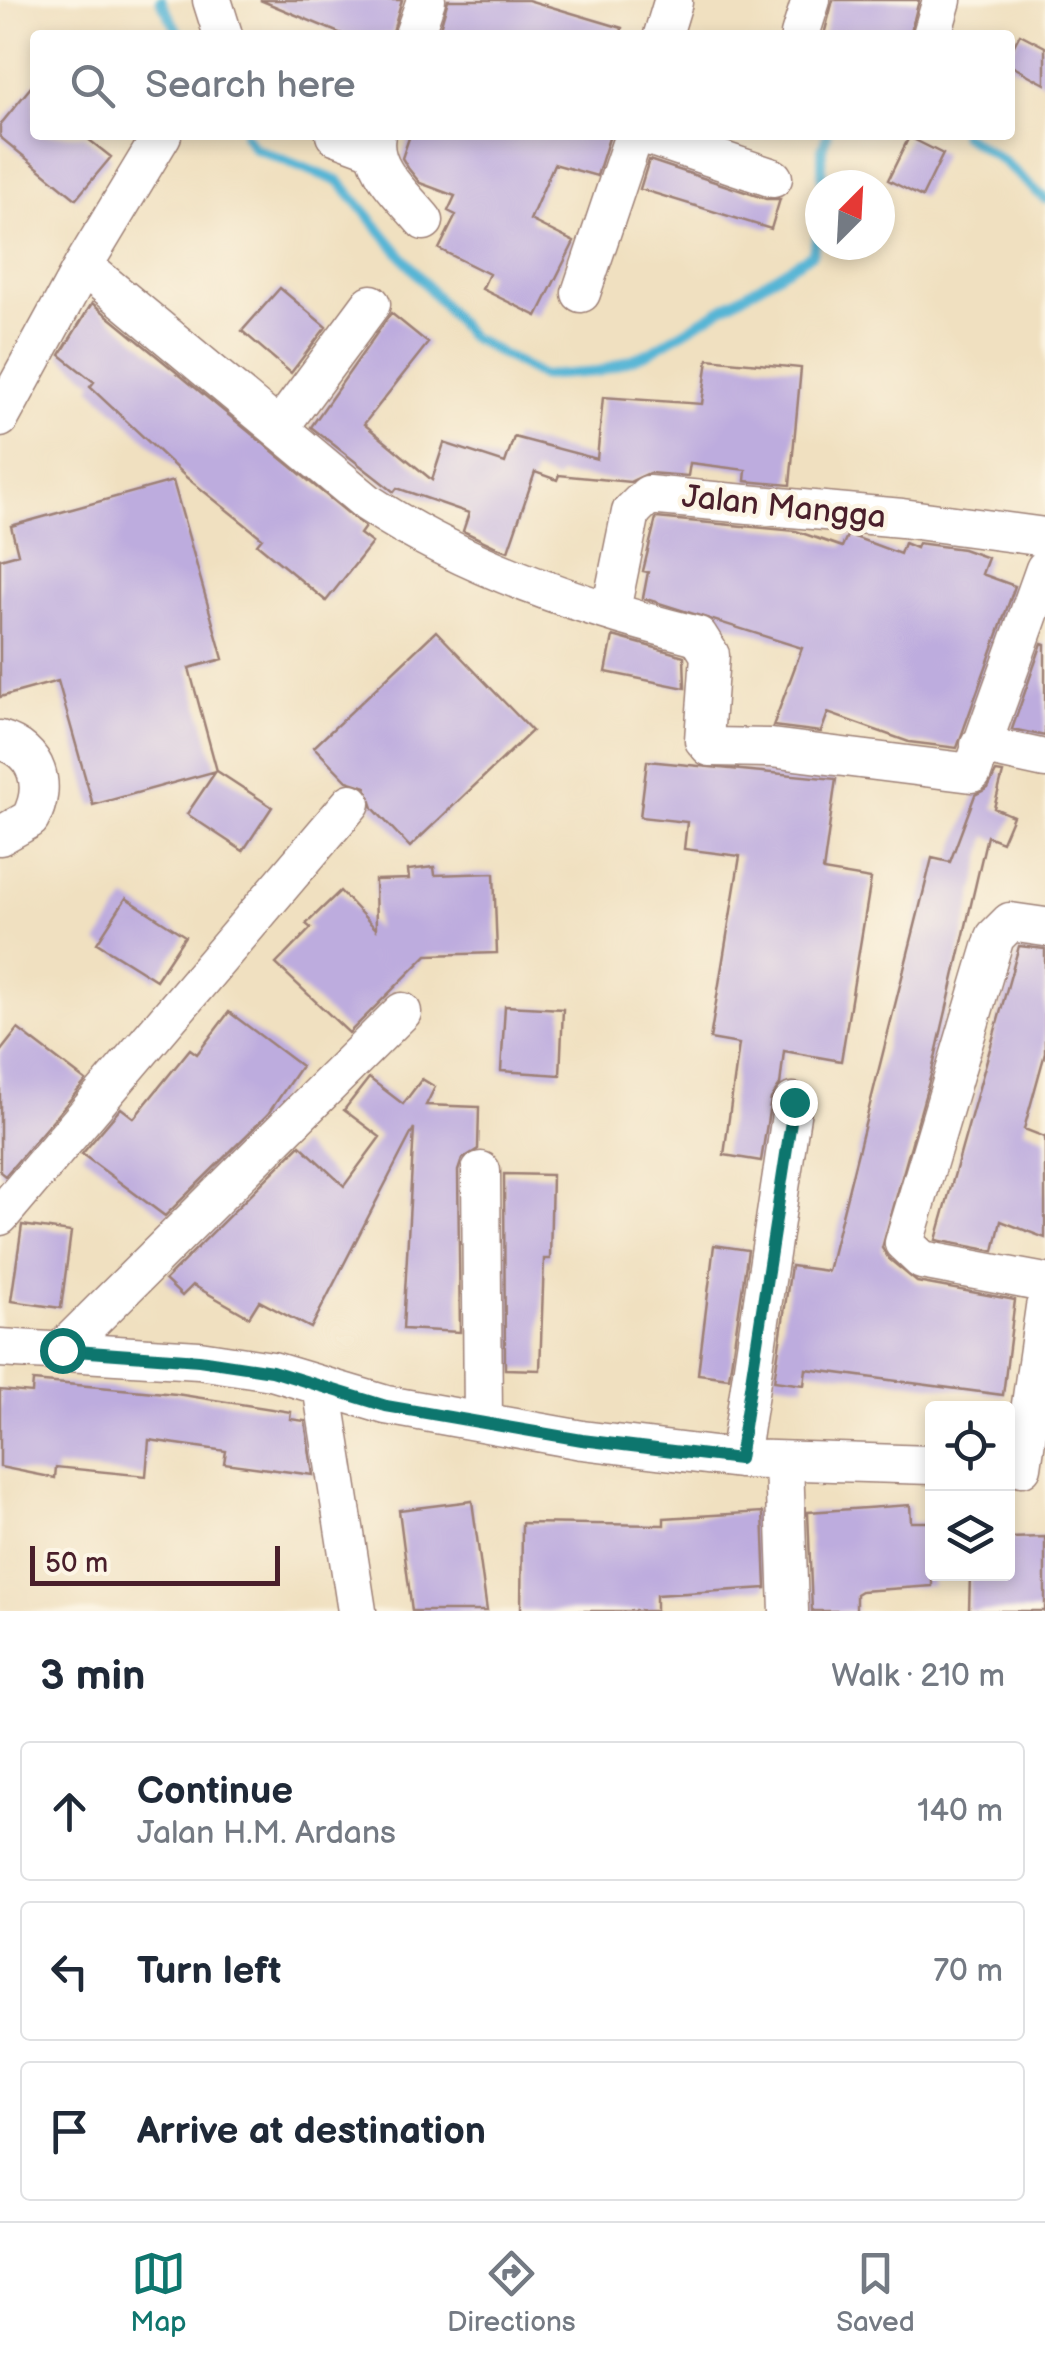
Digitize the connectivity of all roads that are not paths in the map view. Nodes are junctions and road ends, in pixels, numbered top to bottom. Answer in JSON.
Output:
{"nodes":[{"id":1,"x":212,"y":0,"type":"edge"},
{"id":2,"x":426,"y":0,"type":"edge"},
{"id":3,"x":811,"y":0,"type":"edge"},
{"id":4,"x":942,"y":0,"type":"edge"},
{"id":5,"x":221,"y":30,"type":"edge"},
{"id":6,"x":416,"y":30,"type":"edge"},
{"id":7,"x":802,"y":30,"type":"edge"},
{"id":8,"x":933,"y":30,"type":"edge"},
{"id":9,"x":159,"y":140,"type":"edge"},
{"id":10,"x":632,"y":140,"type":"edge"},
{"id":11,"x":661,"y":140,"type":"edge"},
{"id":12,"x":375,"y":142,"type":"edge"},
{"id":13,"x":773,"y":178,"type":"dead end"},
{"id":14,"x":424,"y":221,"type":"dead end"},
{"id":15,"x":82,"y":266,"type":"junction"},
{"id":16,"x":581,"y":293,"type":"dead end"},
{"id":17,"x":371,"y":304,"type":"dead end"},
{"id":18,"x":0,"y":418,"type":"edge"},
{"id":19,"x":280,"y":428,"type":"junction"},
{"id":20,"x":1045,"y":538,"type":"edge"},
{"id":21,"x":1045,"y":568,"type":"edge"},
{"id":22,"x":611,"y":610,"type":"junction"},
{"id":23,"x":0,"y":740,"type":"edge"},
{"id":24,"x":976,"y":759,"type":"junction"},
{"id":25,"x":1045,"y":759,"type":"edge"},
{"id":26,"x":350,"y":803,"type":"dead end"},
{"id":27,"x":0,"y":836,"type":"edge"},
{"id":28,"x":1045,"y":927,"type":"edge"},
{"id":29,"x":402,"y":1012,"type":"dead end"},
{"id":30,"x":794,"y":1102,"type":"dead end"},
{"id":31,"x":481,"y":1171,"type":"dead end"},
{"id":32,"x":0,"y":1216,"type":"edge"},
{"id":33,"x":1045,"y":1282,"type":"edge"},
{"id":34,"x":1045,"y":1307,"type":"edge"},
{"id":35,"x":0,"y":1348,"type":"edge"},
{"id":36,"x":62,"y":1350,"type":"junction"},
{"id":37,"x":322,"y":1386,"type":"junction"},
{"id":38,"x":483,"y":1421,"type":"junction"},
{"id":39,"x":739,"y":1459,"type":"junction"},
{"id":40,"x":784,"y":1462,"type":"junction"},
{"id":41,"x":925,"y":1466,"type":"edge"},
{"id":42,"x":1025,"y":1468,"type":"edge"},
{"id":43,"x":357,"y":1611,"type":"edge"},
{"id":44,"x":789,"y":1611,"type":"edge"}],
"edges":[{"from":1,"to":5,"type":"street"},
{"from":2,"to":6,"type":"street"},
{"from":3,"to":7,"type":"street"},
{"from":4,"to":8,"type":"street"},
{"from":9,"to":15,"type":"street"},
{"from":10,"to":16,"type":"street"},
{"from":11,"to":13,"type":"street"},
{"from":12,"to":14,"type":"street"},
{"from":15,"to":18,"type":"street"},
{"from":15,"to":19,"type":"street"},
{"from":17,"to":19,"type":"street"},
{"from":19,"to":22,"type":"street"},
{"from":20,"to":22,"type":"street","name":"Jalan Mangga"},
{"from":21,"to":24,"type":"street"},
{"from":22,"to":24,"type":"street"},
{"from":23,"to":27,"type":"street"},
{"from":24,"to":25,"type":"street"},
{"from":26,"to":32,"type":"street"},
{"from":28,"to":33,"type":"street"},
{"from":29,"to":36,"type":"street"},
{"from":30,"to":39,"type":"street"},
{"from":31,"to":38,"type":"street"},
{"from":34,"to":42,"type":"street"},
{"from":35,"to":36,"type":"street"},
{"from":36,"to":37,"type":"street"},
{"from":37,"to":38,"type":"street"},
{"from":37,"to":43,"type":"street"},
{"from":38,"to":39,"type":"street"},
{"from":39,"to":40,"type":"street"},
{"from":40,"to":41,"type":"street"},
{"from":40,"to":44,"type":"street"}]}
